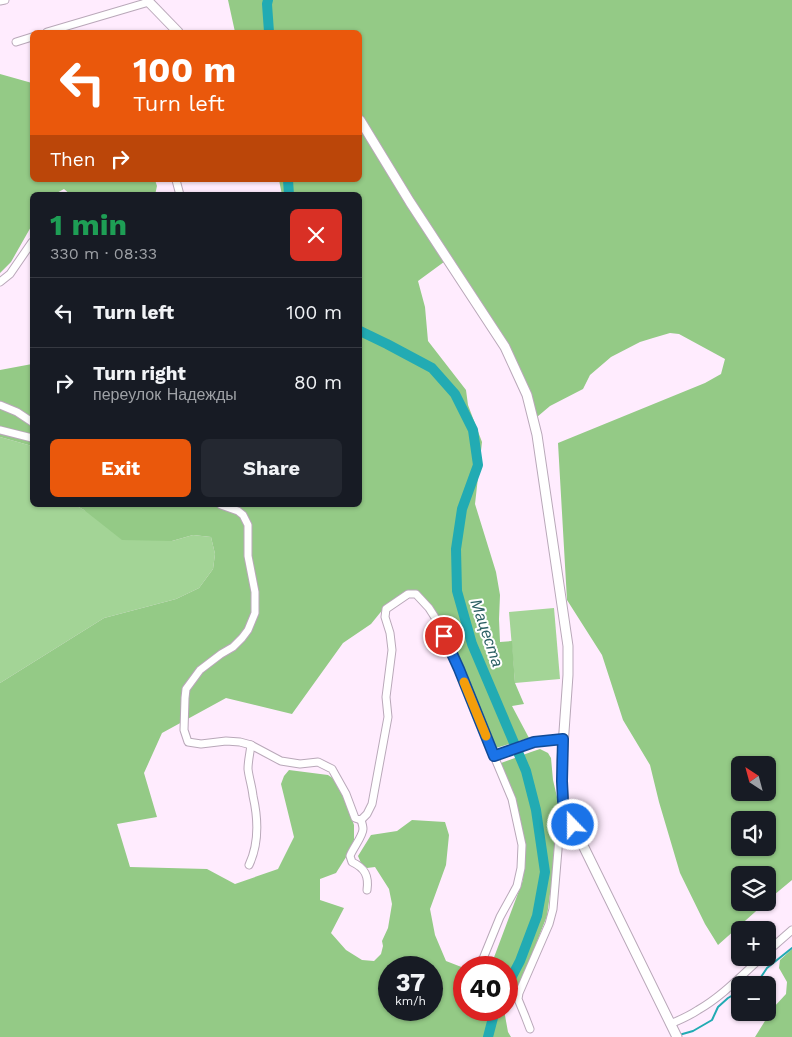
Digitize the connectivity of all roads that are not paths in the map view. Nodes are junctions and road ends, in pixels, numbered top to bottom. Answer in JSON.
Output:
{"nodes":[{"id":1,"x":5,"y":0,"type":"edge"},
{"id":2,"x":0,"y":1,"type":"edge"},
{"id":3,"x":148,"y":1,"type":"edge"},
{"id":4,"x":54,"y":30,"type":"edge"},
{"id":5,"x":176,"y":30,"type":"edge"},
{"id":6,"x":30,"y":38,"type":"edge"},
{"id":7,"x":16,"y":42,"type":"dead end"},
{"id":8,"x":362,"y":123,"type":"edge"},
{"id":9,"x":30,"y":245,"type":"edge"},
{"id":10,"x":0,"y":282,"type":"edge"},
{"id":11,"x":0,"y":405,"type":"edge"},
{"id":12,"x":30,"y":421,"type":"edge"},
{"id":13,"x":0,"y":430,"type":"edge"},
{"id":14,"x":30,"y":438,"type":"edge"},
{"id":15,"x":227,"y":507,"type":"edge"},
{"id":16,"x":563,"y":739,"type":"junction"},
{"id":17,"x":250,"y":745,"type":"junction"},
{"id":18,"x":494,"y":756,"type":"junction"},
{"id":19,"x":361,"y":820,"type":"junction"},
{"id":20,"x":573,"y":825,"type":"junction"},
{"id":21,"x":249,"y":865,"type":"dead end"},
{"id":22,"x":367,"y":890,"type":"dead end"},
{"id":23,"x":792,"y":930,"type":"edge"},
{"id":24,"x":776,"y":944,"type":"edge"},
{"id":25,"x":484,"y":956,"type":"edge"},
{"id":26,"x":753,"y":966,"type":"edge"},
{"id":27,"x":671,"y":1026,"type":"junction"},
{"id":28,"x":530,"y":1029,"type":"dead end"},
{"id":29,"x":677,"y":1037,"type":"edge"}],
"edges":[{"from":1,"to":2,"type":"street"},
{"from":3,"to":4,"type":"street"},
{"from":3,"to":5,"type":"street"},
{"from":6,"to":7,"type":"street"},
{"from":8,"to":16,"type":"street"},
{"from":9,"to":10,"type":"street"},
{"from":11,"to":12,"type":"street"},
{"from":13,"to":14,"type":"street"},
{"from":15,"to":17,"type":"street"},
{"from":16,"to":18,"type":"street"},
{"from":16,"to":20,"type":"street"},
{"from":17,"to":19,"type":"street"},
{"from":17,"to":21,"type":"street"},
{"from":18,"to":19,"type":"street"},
{"from":18,"to":25,"type":"street"},
{"from":19,"to":22,"type":"street"},
{"from":20,"to":27,"type":"street"},
{"from":20,"to":28,"type":"street"},
{"from":23,"to":24,"type":"street"},
{"from":26,"to":27,"type":"street"},
{"from":27,"to":29,"type":"street"}]}
